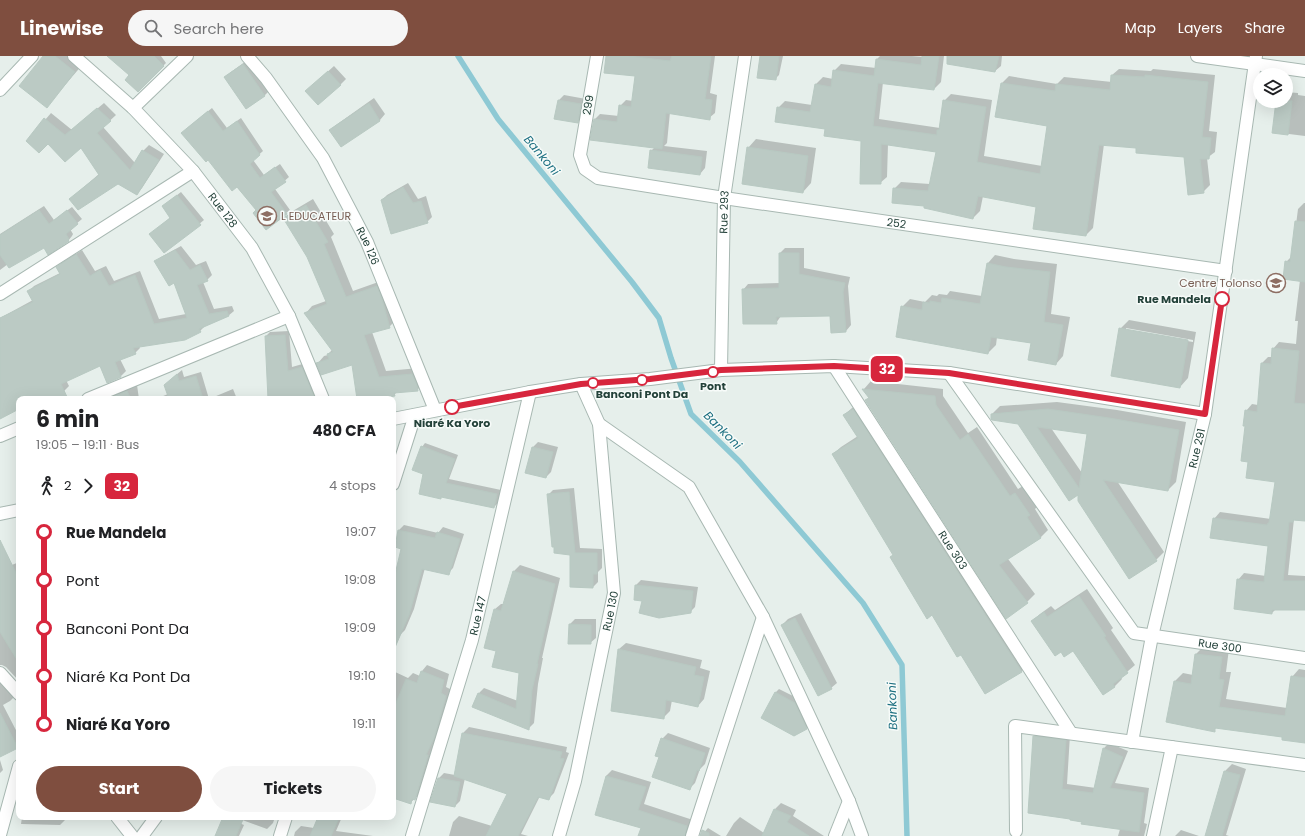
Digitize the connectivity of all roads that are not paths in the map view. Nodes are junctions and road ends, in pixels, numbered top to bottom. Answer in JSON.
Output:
{"nodes":[{"id":1,"x":32,"y":56,"type":"edge"},
{"id":2,"x":74,"y":56,"type":"edge"},
{"id":3,"x":187,"y":56,"type":"edge"},
{"id":4,"x":247,"y":56,"type":"edge"},
{"id":5,"x":597,"y":56,"type":"edge"},
{"id":6,"x":745,"y":56,"type":"edge"},
{"id":7,"x":1197,"y":56,"type":"edge"},
{"id":8,"x":1255,"y":60,"type":"edge"},
{"id":9,"x":1305,"y":71,"type":"edge"},
{"id":10,"x":0,"y":90,"type":"edge"},
{"id":11,"x":133,"y":108,"type":"junction"},
{"id":12,"x":580,"y":155,"type":"joint"},
{"id":13,"x":193,"y":171,"type":"junction"},
{"id":14,"x":724,"y":198,"type":"junction"},
{"id":15,"x":1226,"y":271,"type":"junction"},
{"id":16,"x":0,"y":294,"type":"edge"},
{"id":17,"x":289,"y":316,"type":"junction"},
{"id":18,"x":834,"y":366,"type":"junction"},
{"id":19,"x":721,"y":370,"type":"junction"},
{"id":20,"x":949,"y":373,"type":"junction"},
{"id":21,"x":581,"y":384,"type":"junction"},
{"id":22,"x":530,"y":392,"type":"junction"},
{"id":23,"x":95,"y":396,"type":"edge"},
{"id":24,"x":322,"y":396,"type":"edge"},
{"id":25,"x":435,"y":410,"type":"junction"},
{"id":26,"x":1205,"y":414,"type":"junction"},
{"id":27,"x":416,"y":415,"type":"junction"},
{"id":28,"x":396,"y":418,"type":"edge"},
{"id":29,"x":599,"y":424,"type":"junction"},
{"id":30,"x":16,"y":429,"type":"edge"},
{"id":31,"x":0,"y":436,"type":"edge"},
{"id":32,"x":396,"y":475,"type":"edge"},
{"id":33,"x":16,"y":511,"type":"edge"},
{"id":34,"x":0,"y":514,"type":"edge"},
{"id":35,"x":763,"y":617,"type":"junction"},
{"id":36,"x":1152,"y":636,"type":"junction"},
{"id":37,"x":1305,"y":658,"type":"edge"},
{"id":38,"x":0,"y":673,"type":"edge"},
{"id":39,"x":16,"y":691,"type":"edge"},
{"id":40,"x":1071,"y":734,"type":"junction"},
{"id":41,"x":1132,"y":742,"type":"junction"},
{"id":42,"x":1172,"y":747,"type":"junction"},
{"id":43,"x":1305,"y":765,"type":"edge"},
{"id":44,"x":16,"y":777,"type":"edge"},
{"id":45,"x":848,"y":801,"type":"junction"},
{"id":46,"x":119,"y":820,"type":"edge"},
{"id":47,"x":154,"y":820,"type":"edge"},
{"id":48,"x":285,"y":820,"type":"edge"},
{"id":49,"x":1016,"y":831,"type":"dead end"},
{"id":50,"x":0,"y":835,"type":"edge"},
{"id":51,"x":132,"y":836,"type":"edge"},
{"id":52,"x":142,"y":836,"type":"edge"},
{"id":53,"x":280,"y":836,"type":"edge"},
{"id":54,"x":412,"y":836,"type":"edge"},
{"id":55,"x":559,"y":836,"type":"edge"},
{"id":56,"x":692,"y":836,"type":"edge"},
{"id":57,"x":835,"y":836,"type":"edge"},
{"id":58,"x":862,"y":836,"type":"edge"},
{"id":59,"x":1153,"y":836,"type":"edge"}],
"edges":[{"from":1,"to":10,"type":"street"},
{"from":2,"to":11,"type":"street","name":"Rue 128"},
{"from":3,"to":11,"type":"street"},
{"from":4,"to":25,"type":"street","name":"Rue 126"},
{"from":5,"to":12,"type":"street","name":"299"},
{"from":6,"to":14,"type":"street","name":"Rue 293"},
{"from":7,"to":8,"type":"street"},
{"from":8,"to":9,"type":"street"},
{"from":8,"to":15,"type":"street","name":"Rue 291"},
{"from":11,"to":13,"type":"street","name":"Rue 128"},
{"from":12,"to":14,"type":"street","name":"252"},
{"from":13,"to":16,"type":"street"},
{"from":13,"to":17,"type":"street","name":"Rue 128"},
{"from":14,"to":15,"type":"street","name":"252"},
{"from":14,"to":19,"type":"street","name":"Rue 293"},
{"from":15,"to":26,"type":"street","name":"Rue 291"},
{"from":17,"to":23,"type":"street"},
{"from":17,"to":24,"type":"street","name":"Rue 128"},
{"from":18,"to":19,"type":"street"},
{"from":18,"to":20,"type":"street"},
{"from":18,"to":40,"type":"street","name":"Rue 303"},
{"from":19,"to":21,"type":"street"},
{"from":20,"to":26,"type":"street"},
{"from":20,"to":36,"type":"street","name":"Rue 300"},
{"from":21,"to":22,"type":"street"},
{"from":21,"to":29,"type":"street","name":"Rue 130"},
{"from":22,"to":25,"type":"street"},
{"from":22,"to":54,"type":"street","name":"Rue 147"},
{"from":25,"to":27,"type":"street"},
{"from":26,"to":36,"type":"street","name":"Rue 291"},
{"from":27,"to":28,"type":"street"},
{"from":27,"to":32,"type":"street"},
{"from":29,"to":35,"type":"street"},
{"from":29,"to":55,"type":"street","name":"Rue 130"},
{"from":30,"to":31,"type":"street"},
{"from":33,"to":34,"type":"street"},
{"from":35,"to":45,"type":"street"},
{"from":35,"to":56,"type":"street"},
{"from":36,"to":37,"type":"street","name":"Rue 300"},
{"from":36,"to":41,"type":"street","name":"Rue 291"},
{"from":38,"to":39,"type":"street"},
{"from":40,"to":41,"type":"street"},
{"from":40,"to":49,"type":"street"},
{"from":41,"to":42,"type":"street"},
{"from":42,"to":43,"type":"street"},
{"from":42,"to":59,"type":"street"},
{"from":44,"to":50,"type":"street"},
{"from":45,"to":57,"type":"street"},
{"from":45,"to":58,"type":"street"},
{"from":46,"to":51,"type":"street"},
{"from":47,"to":52,"type":"street"},
{"from":48,"to":53,"type":"street"}]}
